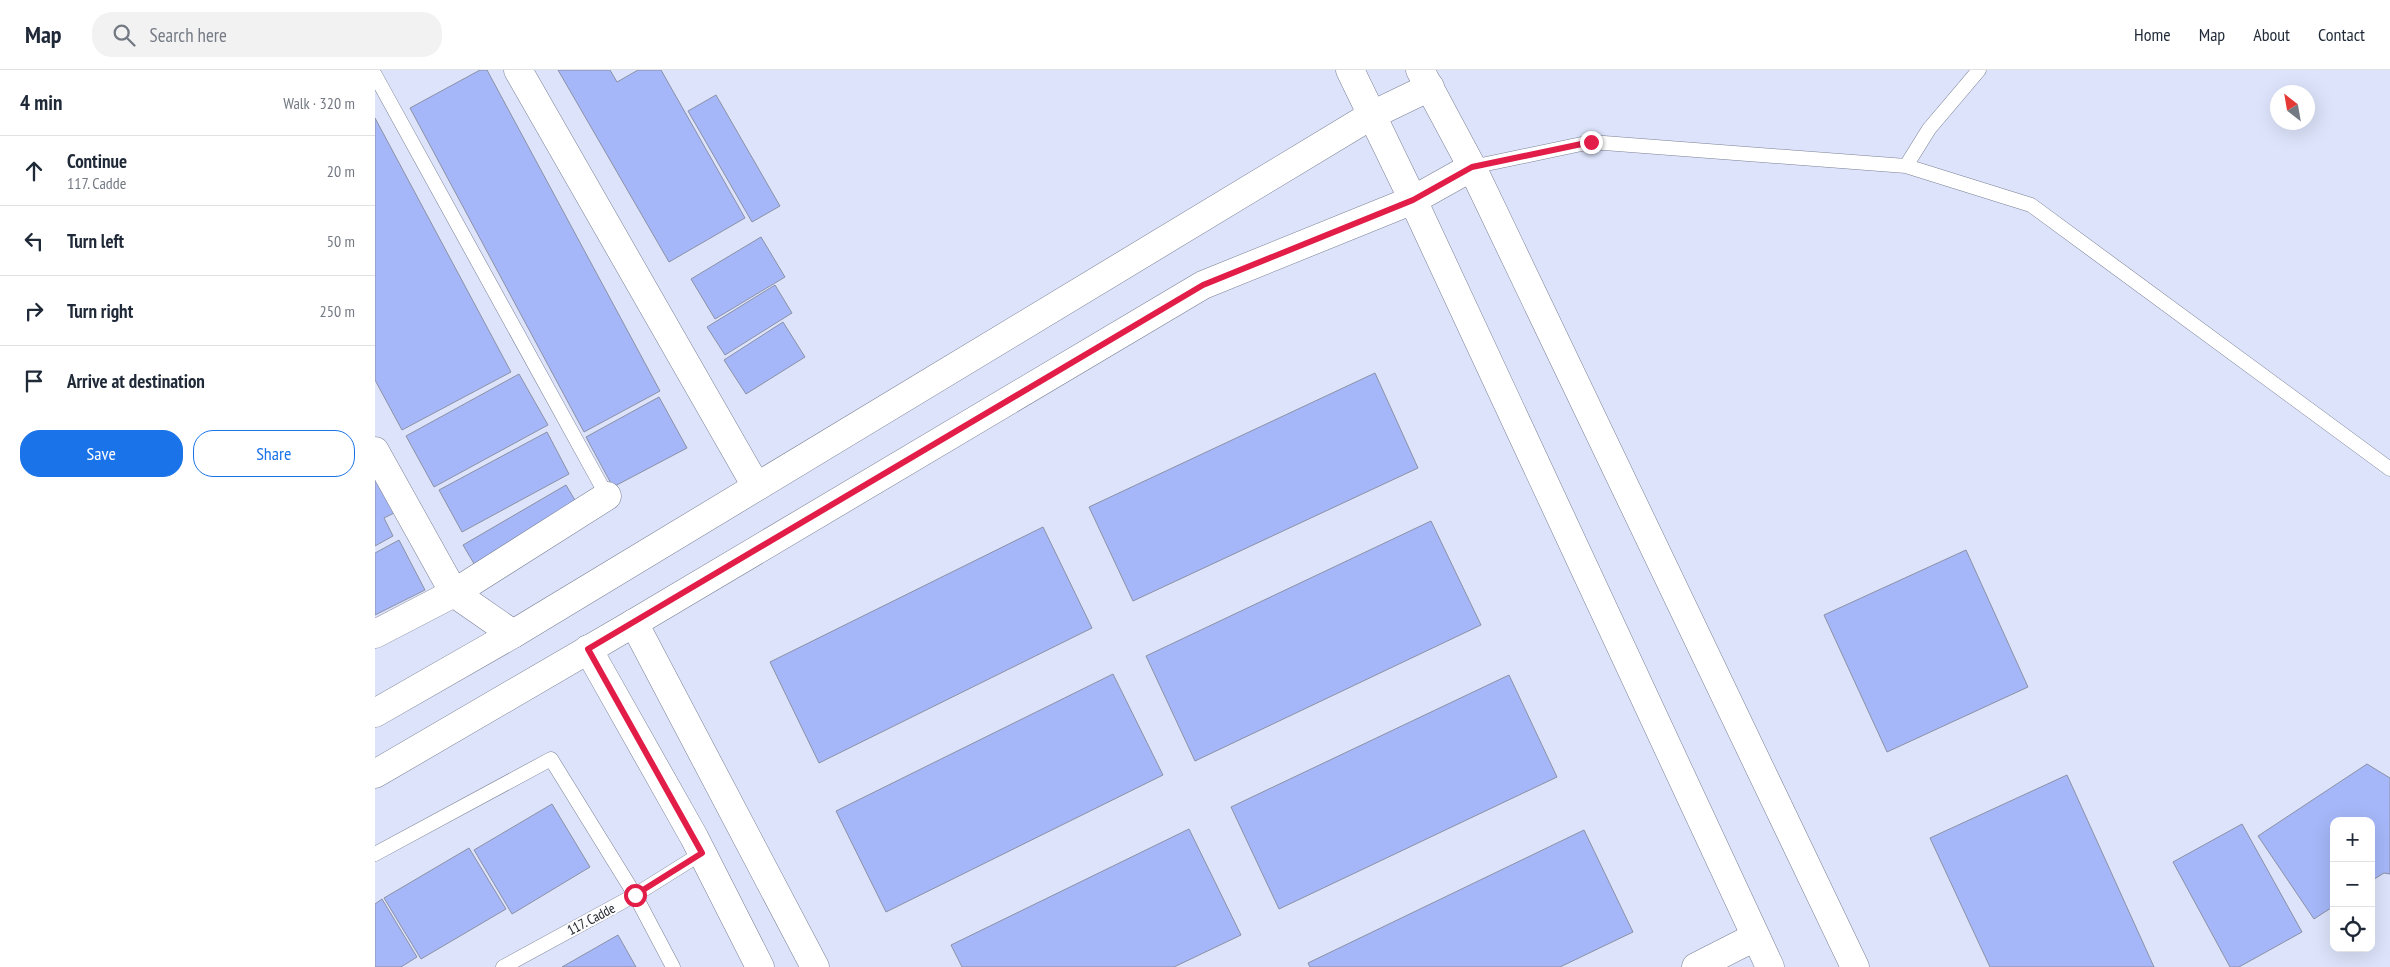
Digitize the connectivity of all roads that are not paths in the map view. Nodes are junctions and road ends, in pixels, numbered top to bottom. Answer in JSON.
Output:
{"nodes":[{"id":1,"x":518,"y":70,"type":"edge"},
{"id":2,"x":1350,"y":70,"type":"edge"},
{"id":3,"x":1979,"y":70,"type":"edge"},
{"id":4,"x":375,"y":75,"type":"edge"},
{"id":5,"x":1425,"y":78,"type":"edge"},
{"id":6,"x":1372,"y":115,"type":"junction"},
{"id":7,"x":1906,"y":166,"type":"junction"},
{"id":8,"x":1472,"y":167,"type":"junction"},
{"id":9,"x":1413,"y":200,"type":"junction"},
{"id":10,"x":375,"y":451,"type":"edge"},
{"id":11,"x":2390,"y":469,"type":"edge"},
{"id":12,"x":756,"y":486,"type":"junction"},
{"id":13,"x":607,"y":496,"type":"joint"},
{"id":14,"x":454,"y":593,"type":"junction"},
{"id":15,"x":635,"y":623,"type":"junction"},
{"id":16,"x":375,"y":634,"type":"edge"},
{"id":17,"x":513,"y":634,"type":"junction"},
{"id":18,"x":588,"y":649,"type":"junction"},
{"id":19,"x":375,"y":713,"type":"edge"},
{"id":20,"x":375,"y":774,"type":"edge"},
{"id":21,"x":702,"y":853,"type":"junction"},
{"id":22,"x":375,"y":854,"type":"edge"},
{"id":23,"x":635,"y":895,"type":"junction"},
{"id":24,"x":1755,"y":937,"type":"junction"},
{"id":25,"x":519,"y":963,"type":"edge"},
{"id":26,"x":503,"y":967,"type":"edge"},
{"id":27,"x":673,"y":967,"type":"edge"},
{"id":28,"x":760,"y":967,"type":"edge"},
{"id":29,"x":815,"y":967,"type":"edge"},
{"id":30,"x":1696,"y":967,"type":"edge"},
{"id":31,"x":1770,"y":967,"type":"edge"},
{"id":32,"x":1855,"y":967,"type":"edge"}],
"edges":[{"from":1,"to":12,"type":"street"},
{"from":2,"to":6,"type":"street"},
{"from":3,"to":7,"type":"lane"},
{"from":4,"to":13,"type":"lane"},
{"from":5,"to":6,"type":"street"},
{"from":5,"to":8,"type":"street"},
{"from":6,"to":9,"type":"street"},
{"from":6,"to":12,"type":"street"},
{"from":7,"to":8,"type":"lane"},
{"from":7,"to":11,"type":"lane"},
{"from":8,"to":9,"type":"street"},
{"from":8,"to":32,"type":"street"},
{"from":9,"to":15,"type":"street"},
{"from":9,"to":24,"type":"street"},
{"from":10,"to":14,"type":"street"},
{"from":12,"to":17,"type":"street"},
{"from":13,"to":14,"type":"street"},
{"from":14,"to":16,"type":"street"},
{"from":14,"to":17,"type":"street"},
{"from":15,"to":18,"type":"street"},
{"from":15,"to":29,"type":"street"},
{"from":17,"to":19,"type":"street"},
{"from":18,"to":20,"type":"street"},
{"from":18,"to":21,"type":"street"},
{"from":21,"to":23,"type":"lane","name":"117. Cadde"},
{"from":21,"to":28,"type":"street"},
{"from":22,"to":23,"type":"lane"},
{"from":23,"to":25,"type":"lane","name":"117. Cadde"},
{"from":23,"to":27,"type":"lane"},
{"from":24,"to":30,"type":"street"},
{"from":24,"to":31,"type":"street"},
{"from":25,"to":26,"type":"lane","name":"117. Cadde"}]}
